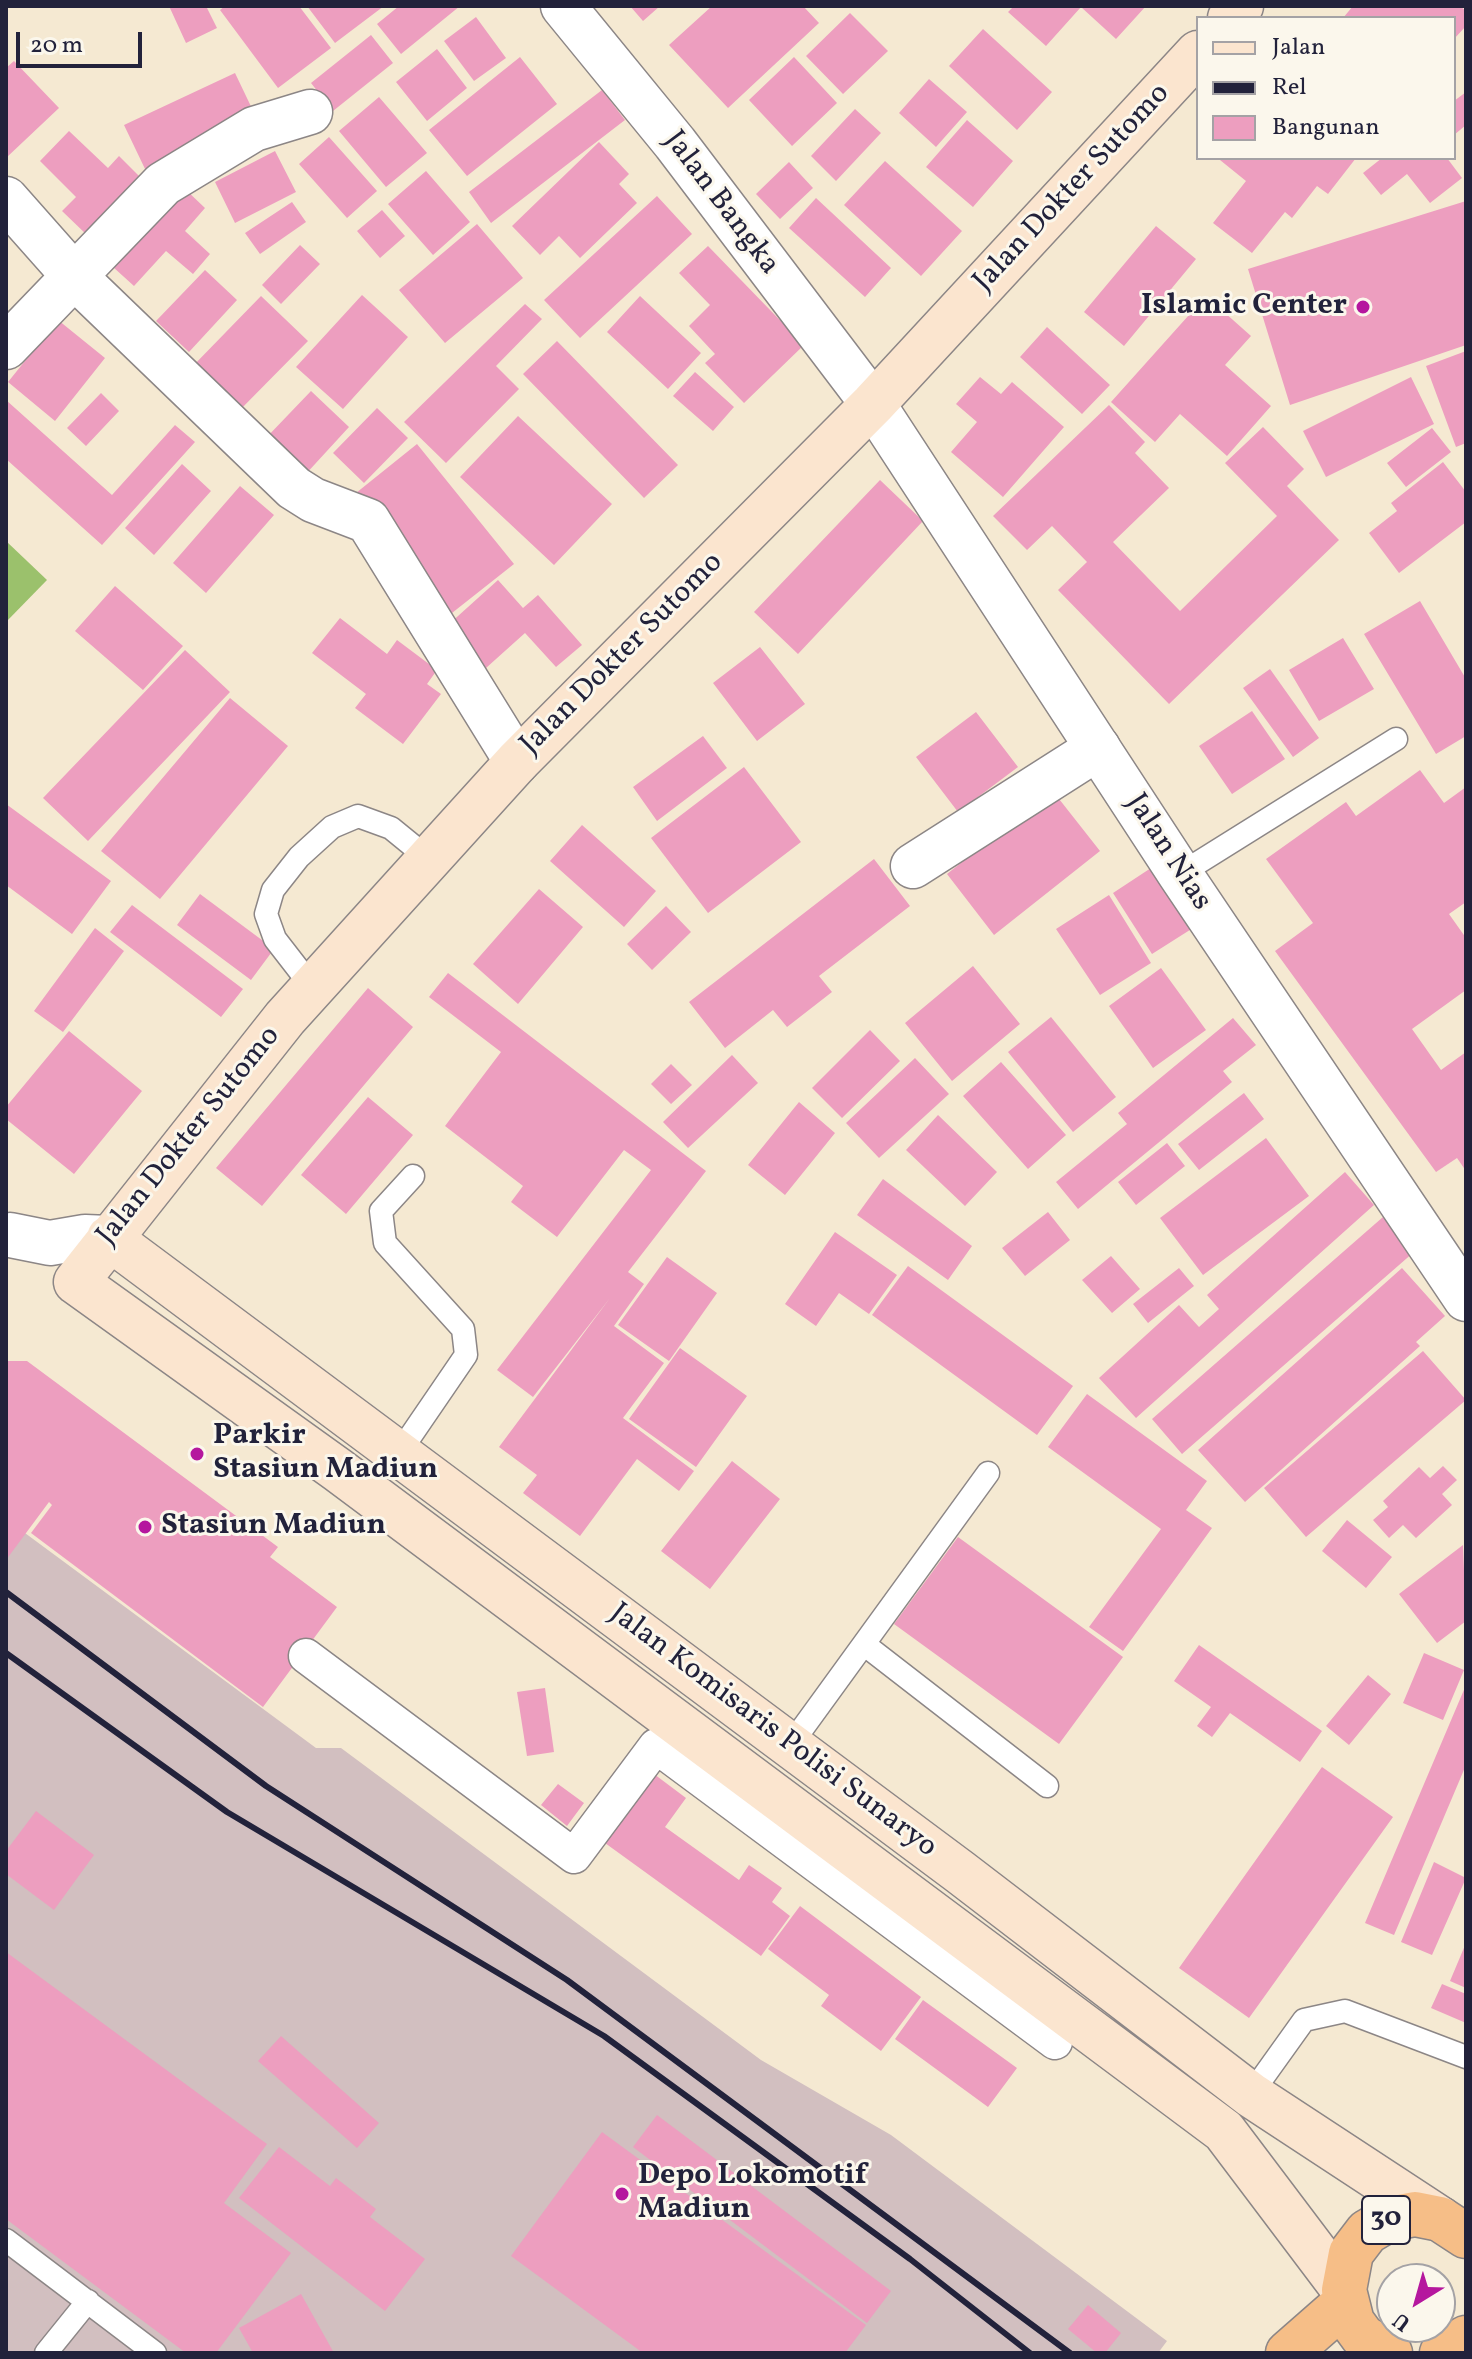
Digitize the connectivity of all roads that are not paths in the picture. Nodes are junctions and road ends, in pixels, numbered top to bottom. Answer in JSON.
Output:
{"nodes":[{"id":1,"x":563,"y":6,"type":"edge"},
{"id":2,"x":1196,"y":55,"type":"edge"},
{"id":3,"x":310,"y":112,"type":"dead end"},
{"id":4,"x":6,"y":199,"type":"edge"},
{"id":5,"x":75,"y":277,"type":"junction"},
{"id":6,"x":6,"y":347,"type":"edge"},
{"id":7,"x":873,"y":404,"type":"junction"},
{"id":8,"x":1396,"y":739,"type":"dead end"},
{"id":9,"x":1098,"y":748,"type":"junction"},
{"id":10,"x":517,"y":762,"type":"junction"},
{"id":11,"x":429,"y":859,"type":"junction"},
{"id":12,"x":913,"y":866,"type":"dead end"},
{"id":13,"x":1180,"y":874,"type":"junction"},
{"id":14,"x":313,"y":988,"type":"junction"},
{"id":15,"x":413,"y":1176,"type":"dead end"},
{"id":16,"x":8,"y":1233,"type":"edge"},
{"id":17,"x":109,"y":1238,"type":"junction"},
{"id":18,"x":76,"y":1282,"type":"junction"},
{"id":19,"x":1466,"y":1299,"type":"edge"},
{"id":20,"x":383,"y":1440,"type":"junction"},
{"id":21,"x":338,"y":1470,"type":"junction"},
{"id":22,"x":988,"y":1473,"type":"dead end"},
{"id":23,"x":865,"y":1645,"type":"junction"},
{"id":24,"x":306,"y":1656,"type":"dead end"},
{"id":25,"x":789,"y":1747,"type":"junction"},
{"id":26,"x":1047,"y":1786,"type":"dead end"},
{"id":27,"x":960,"y":1872,"type":"junction"},
{"id":28,"x":931,"y":1911,"type":"junction"},
{"id":29,"x":1055,"y":2042,"type":"dead end"},
{"id":30,"x":1466,"y":2057,"type":"edge"},
{"id":31,"x":1251,"y":2095,"type":"junction"},
{"id":32,"x":1224,"y":2131,"type":"junction"},
{"id":33,"x":1453,"y":2228,"type":"edge"},
{"id":34,"x":7,"y":2242,"type":"edge"},
{"id":35,"x":1345,"y":2297,"type":"junction"},
{"id":36,"x":88,"y":2301,"type":"junction"},
{"id":37,"x":1466,"y":2338,"type":"edge"},
{"id":38,"x":46,"y":2353,"type":"edge"},
{"id":39,"x":155,"y":2353,"type":"edge"},
{"id":40,"x":1288,"y":2353,"type":"edge"},
{"id":41,"x":1390,"y":2353,"type":"edge"},
{"id":42,"x":1442,"y":2353,"type":"edge"}],
"edges":[{"from":1,"to":7,"type":"street","name":"Jalan Bangka"},
{"from":2,"to":7,"type":"main road","name":"Jalan Dokter Sutomo"},
{"from":3,"to":5,"type":"street"},
{"from":4,"to":5,"type":"street"},
{"from":5,"to":6,"type":"street"},
{"from":5,"to":10,"type":"street"},
{"from":7,"to":9,"type":"street","name":"Jalan Nias"},
{"from":7,"to":10,"type":"main road","name":"Jalan Dokter Sutomo"},
{"from":8,"to":13,"type":"lane"},
{"from":9,"to":12,"type":"street"},
{"from":9,"to":13,"type":"street","name":"Jalan Nias"},
{"from":10,"to":11,"type":"main road","name":"Jalan Dokter Sutomo"},
{"from":11,"to":14,"type":"main road","name":"Jalan Dokter Sutomo"},
{"from":11,"to":14,"type":"lane"},
{"from":13,"to":19,"type":"street","name":"Jalan Nias"},
{"from":14,"to":17,"type":"main road","name":"Jalan Dokter Sutomo"},
{"from":15,"to":20,"type":"lane"},
{"from":16,"to":17,"type":"street"},
{"from":16,"to":18,"type":"street"},
{"from":17,"to":18,"type":"main road","name":"Jalan Dokter Sutomo"},
{"from":17,"to":20,"type":"main road","name":"Jalan Komisaris Polisi Sunaryo"},
{"from":18,"to":21,"type":"main road","name":"Jalan Komisaris Polisi Sunaryo"},
{"from":20,"to":21,"type":"main road"},
{"from":20,"to":25,"type":"main road","name":"Jalan Komisaris Polisi Sunaryo"},
{"from":21,"to":28,"type":"main road","name":"Jalan Komisaris Polisi Sunaryo"},
{"from":22,"to":23,"type":"lane"},
{"from":23,"to":25,"type":"lane"},
{"from":23,"to":26,"type":"lane"},
{"from":24,"to":29,"type":"street"},
{"from":25,"to":27,"type":"main road","name":"Jalan Komisaris Polisi Sunaryo"},
{"from":27,"to":28,"type":"main road"},
{"from":27,"to":31,"type":"main road","name":"Jalan Komisaris Polisi Sunaryo"},
{"from":28,"to":32,"type":"main road","name":"Jalan Komisaris Polisi Sunaryo"},
{"from":30,"to":31,"type":"lane"},
{"from":31,"to":32,"type":"lane"},
{"from":31,"to":33,"type":"main road","name":"Jalan Komisaris Polisi Sunaryo"},
{"from":32,"to":35,"type":"main road","name":"Jalan Komisaris Polisi Sunaryo"},
{"from":33,"to":35,"type":"highway","number":"30"},
{"from":34,"to":36,"type":"lane"},
{"from":35,"to":40,"type":"highway"},
{"from":35,"to":41,"type":"highway"},
{"from":36,"to":38,"type":"lane"},
{"from":36,"to":39,"type":"lane"},
{"from":37,"to":42,"type":"highway"}]}
